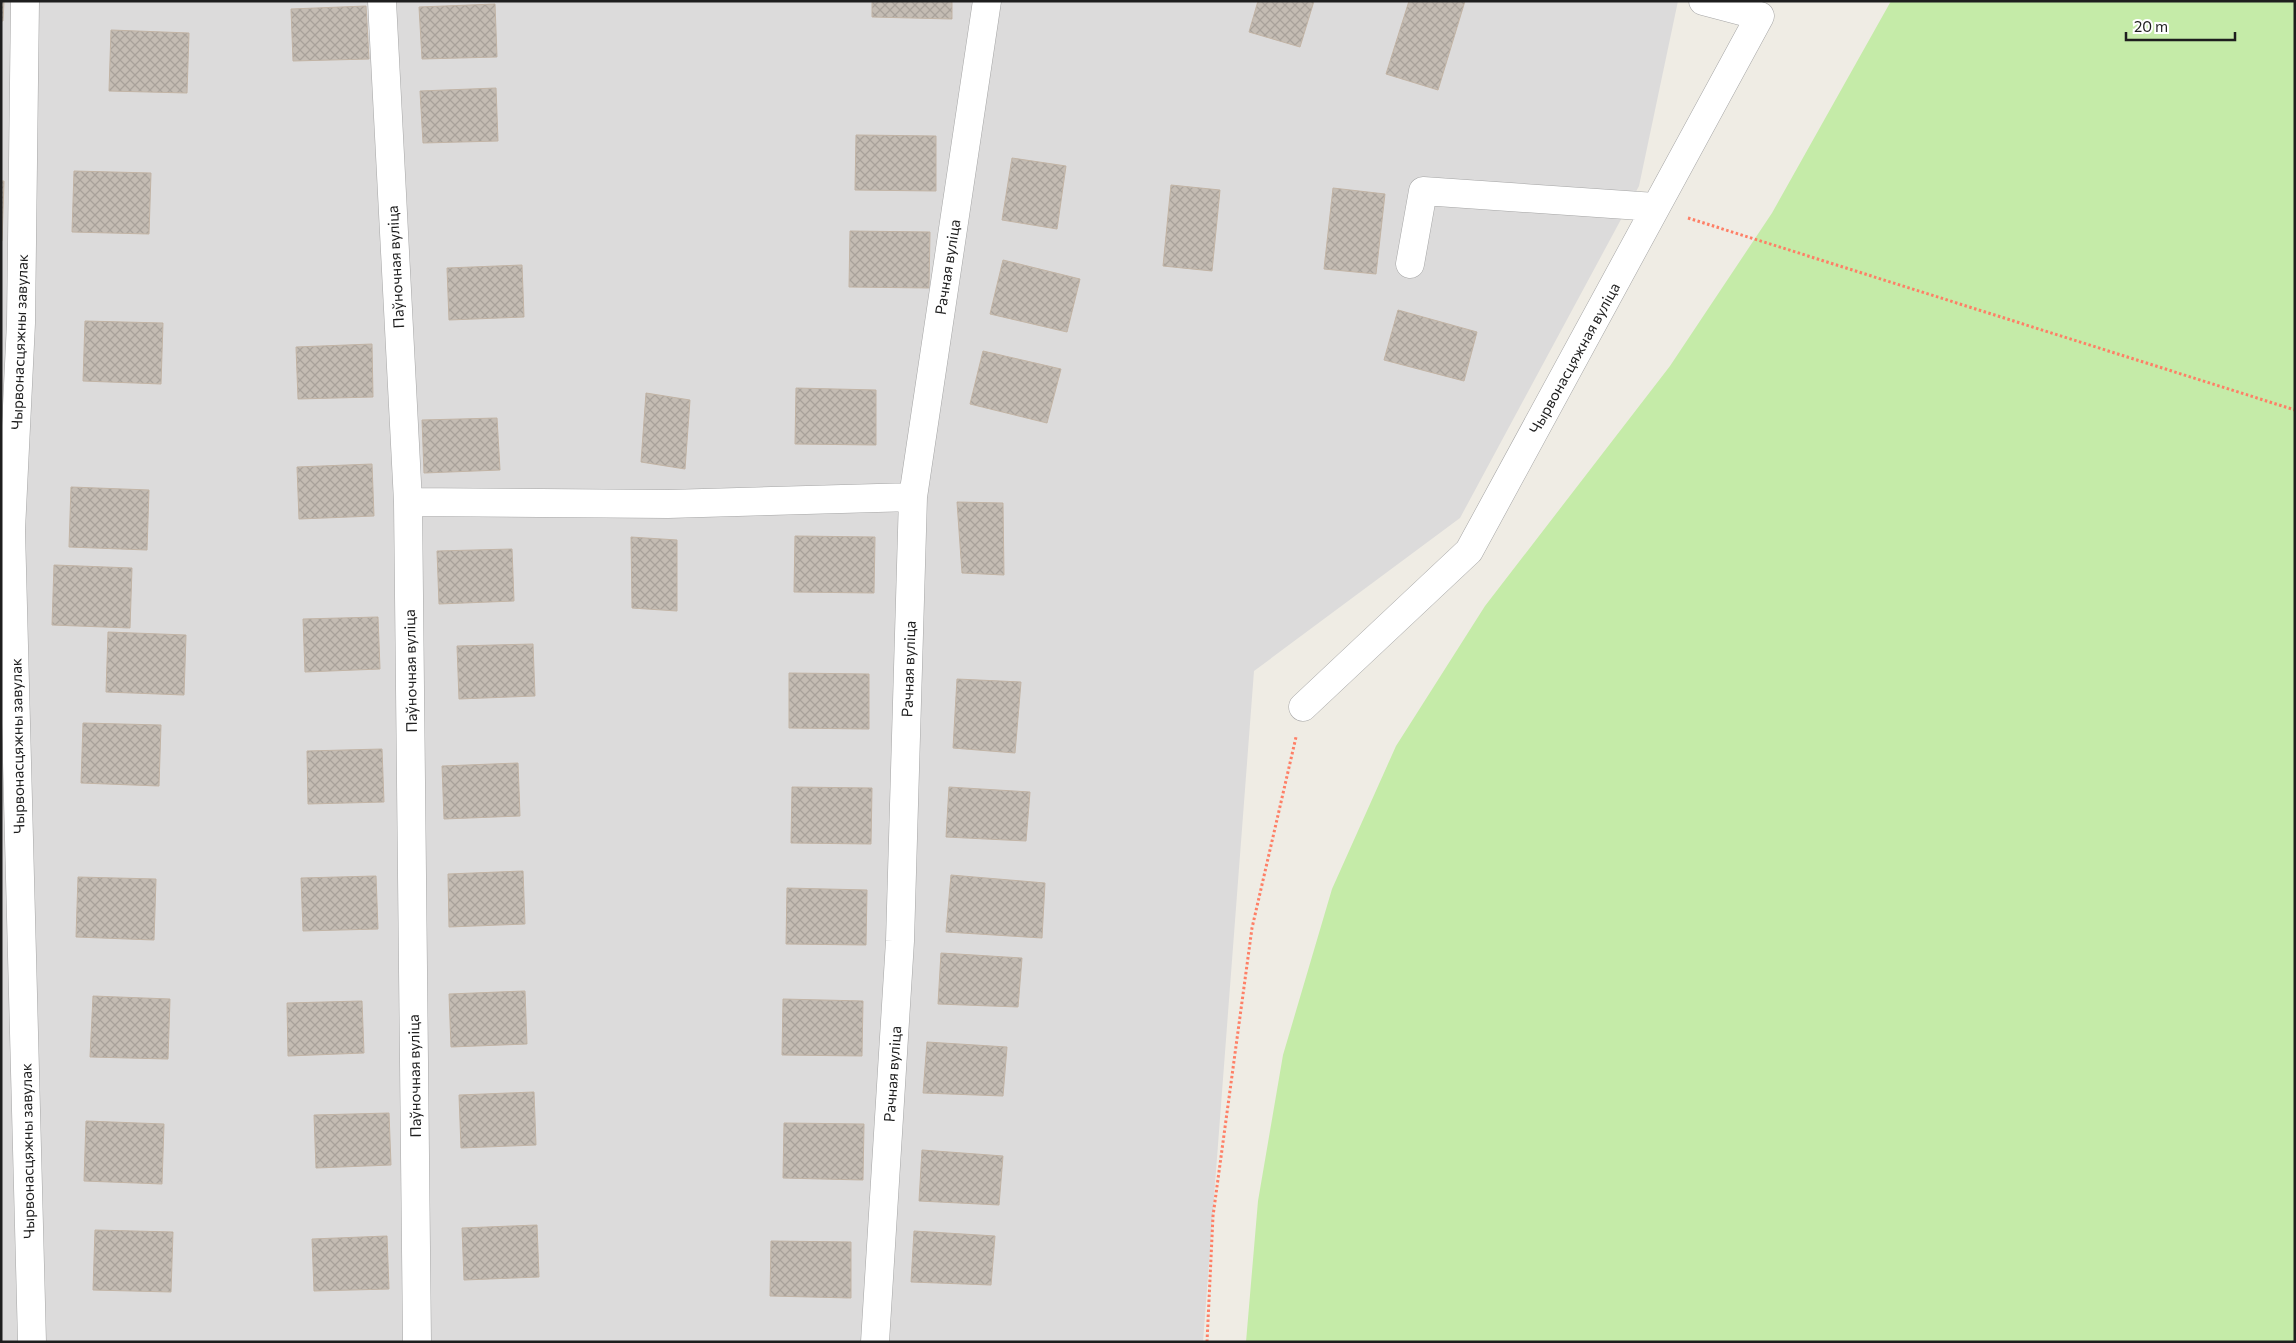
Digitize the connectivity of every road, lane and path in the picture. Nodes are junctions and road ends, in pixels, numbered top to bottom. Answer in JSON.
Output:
{"nodes":[{"id":1,"x":25,"y":1,"type":"edge"},
{"id":2,"x":382,"y":1,"type":"edge"},
{"id":3,"x":987,"y":1,"type":"edge"},
{"id":4,"x":1703,"y":1,"type":"edge"},
{"id":5,"x":1655,"y":208,"type":"junction"},
{"id":6,"x":1410,"y":264,"type":"dead end"},
{"id":7,"x":2295,"y":410,"type":"edge"},
{"id":8,"x":912,"y":498,"type":"junction"},
{"id":9,"x":408,"y":502,"type":"junction"},
{"id":10,"x":6,"y":530,"type":"edge"},
{"id":11,"x":1303,"y":707,"type":"joint"},
{"id":12,"x":32,"y":1342,"type":"edge"},
{"id":13,"x":417,"y":1342,"type":"edge"},
{"id":14,"x":875,"y":1342,"type":"edge"},
{"id":15,"x":1207,"y":1342,"type":"edge"}],
"edges":[{"from":1,"to":10,"type":"street","name":"Чырвонасцяжны завулак"},
{"from":2,"to":9,"type":"street","name":"Паўночная вуліца"},
{"from":3,"to":8,"type":"street","name":"Рачная вуліца"},
{"from":4,"to":5,"type":"street","name":"Чырвонасцяжная вуліца"},
{"from":5,"to":6,"type":"street"},
{"from":5,"to":7,"type":"path"},
{"from":5,"to":11,"type":"street","name":"Чырвонасцяжная вуліца"},
{"from":8,"to":9,"type":"street"},
{"from":8,"to":14,"type":"street","name":"Рачная вуліца"},
{"from":9,"to":13,"type":"street","name":"Паўночная вуліца"},
{"from":10,"to":12,"type":"street","name":"Чырвонасцяжны завулак"},
{"from":11,"to":15,"type":"path"}]}
